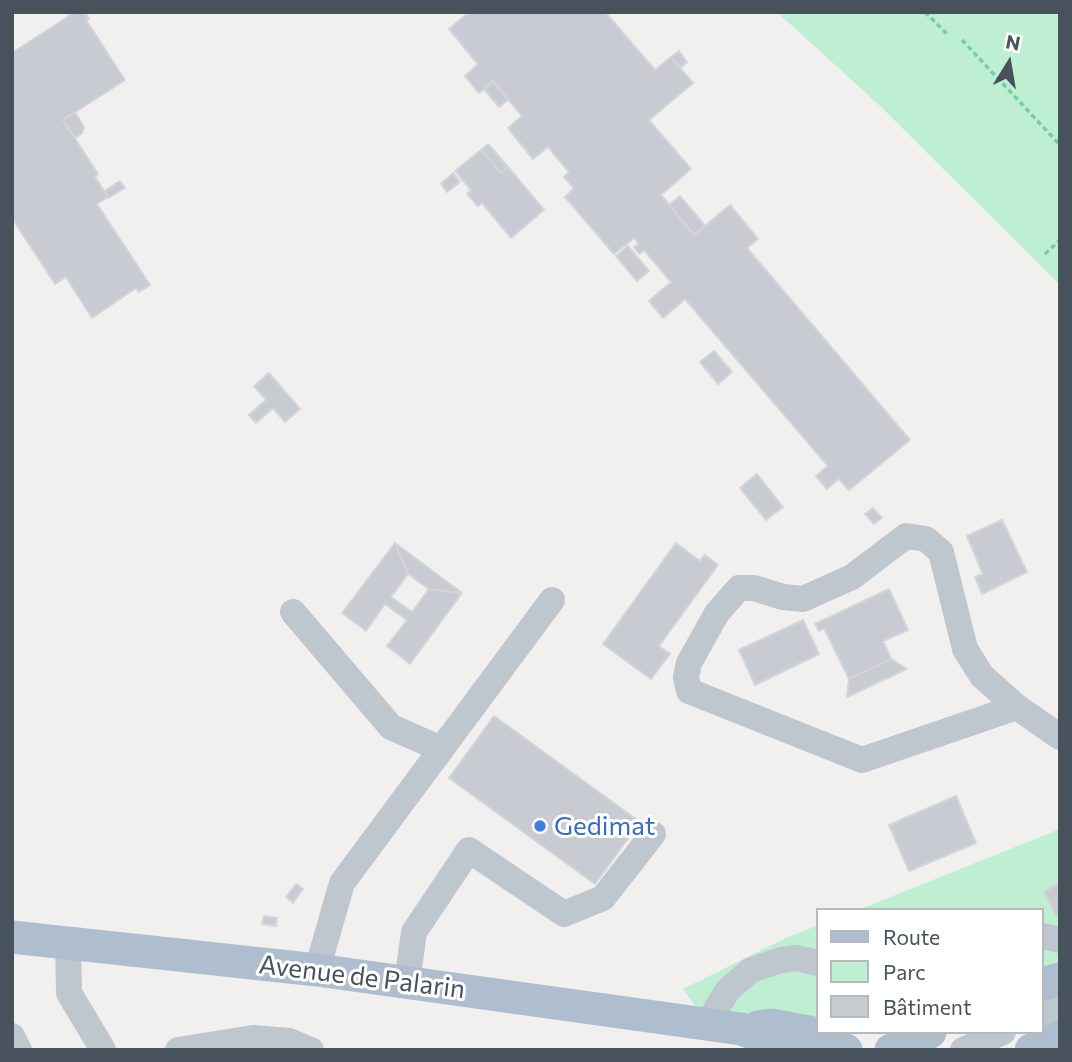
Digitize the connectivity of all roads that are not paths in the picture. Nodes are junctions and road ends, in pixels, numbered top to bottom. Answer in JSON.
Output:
{"nodes":[{"id":1,"x":552,"y":600,"type":"dead end"},
{"id":2,"x":293,"y":612,"type":"dead end"},
{"id":3,"x":1017,"y":707,"type":"junction"},
{"id":4,"x":1060,"y":737,"type":"edge"},
{"id":5,"x":441,"y":749,"type":"junction"},
{"id":6,"x":653,"y":834,"type":"dead end"},
{"id":7,"x":12,"y":937,"type":"edge"},
{"id":8,"x":68,"y":943,"type":"junction"},
{"id":9,"x":816,"y":963,"type":"edge"},
{"id":10,"x":317,"y":970,"type":"junction"},
{"id":11,"x":407,"y":982,"type":"junction"},
{"id":12,"x":1060,"y":1007,"type":"edge"},
{"id":13,"x":1044,"y":1014,"type":"edge"},
{"id":14,"x":926,"y":1034,"type":"edge"},
{"id":15,"x":998,"y":1034,"type":"edge"},
{"id":16,"x":12,"y":1035,"type":"edge"},
{"id":17,"x":727,"y":1035,"type":"edge"},
{"id":18,"x":1060,"y":1037,"type":"edge"},
{"id":19,"x":19,"y":1050,"type":"edge"},
{"id":20,"x":103,"y":1050,"type":"edge"},
{"id":21,"x":178,"y":1050,"type":"edge"},
{"id":22,"x":311,"y":1050,"type":"edge"},
{"id":23,"x":788,"y":1050,"type":"edge"},
{"id":24,"x":846,"y":1050,"type":"edge"},
{"id":25,"x":891,"y":1050,"type":"edge"},
{"id":26,"x":962,"y":1050,"type":"edge"},
{"id":27,"x":1031,"y":1050,"type":"edge"}],
"edges":[{"from":1,"to":5,"type":"street"},
{"from":2,"to":5,"type":"street"},
{"from":3,"to":3,"type":"street"},
{"from":3,"to":4,"type":"street"},
{"from":5,"to":10,"type":"street"},
{"from":6,"to":11,"type":"street"},
{"from":7,"to":8,"type":"main road","name":"Avenue de Palarin"},
{"from":8,"to":10,"type":"main road","name":"Avenue de Palarin"},
{"from":8,"to":20,"type":"street"},
{"from":9,"to":17,"type":"street"},
{"from":10,"to":11,"type":"main road","name":"Avenue de Palarin"},
{"from":11,"to":17,"type":"main road","name":"Avenue de Palarin"},
{"from":12,"to":13,"type":"street"},
{"from":14,"to":25,"type":"main road"},
{"from":15,"to":26,"type":"street"},
{"from":16,"to":19,"type":"street"},
{"from":17,"to":23,"type":"main road","name":"Avenue de Palarin"},
{"from":17,"to":24,"type":"main road","name":"Avenue de Palarin"},
{"from":18,"to":27,"type":"main road"},
{"from":21,"to":22,"type":"street"}]}
